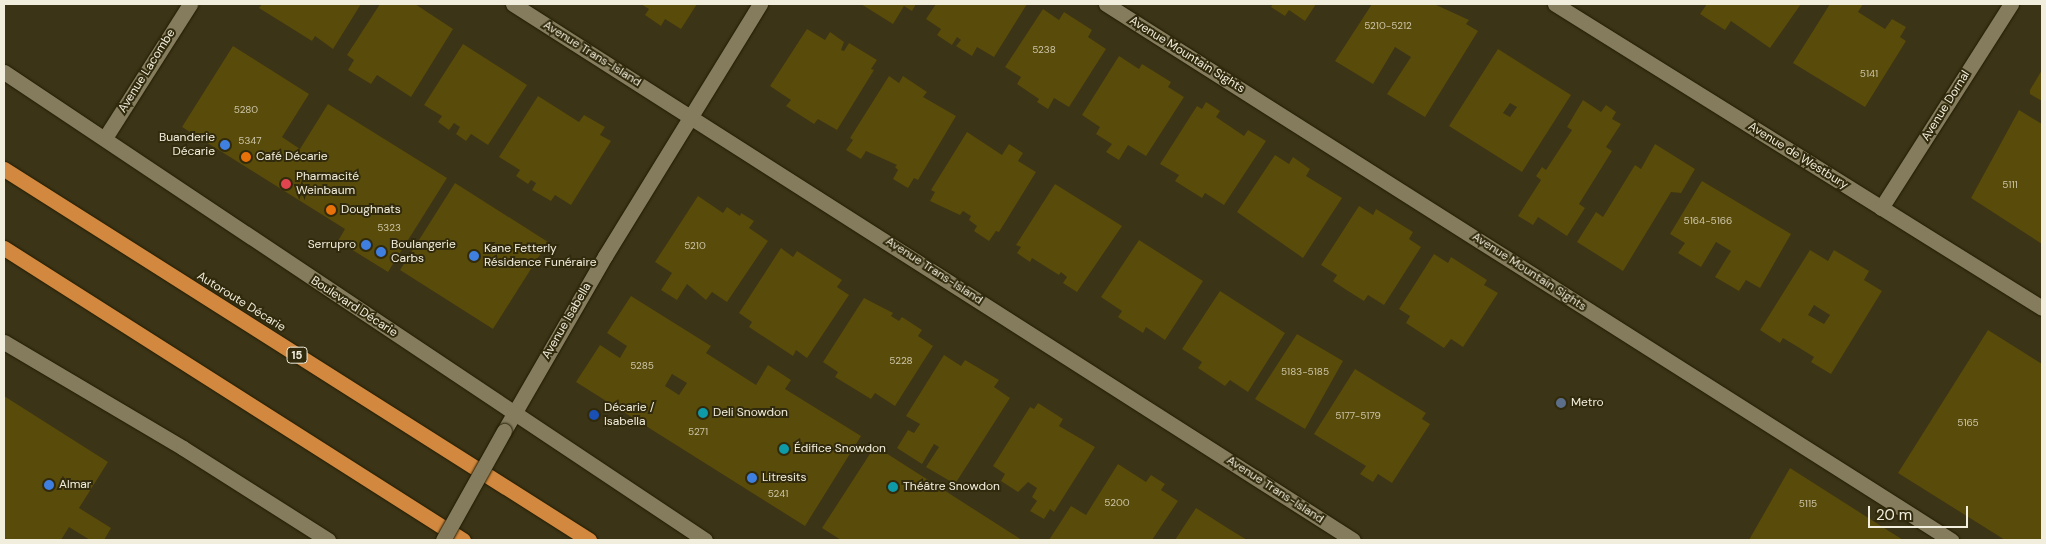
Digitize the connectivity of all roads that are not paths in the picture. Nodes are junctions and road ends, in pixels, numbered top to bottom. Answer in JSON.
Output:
{"nodes":[{"id":1,"x":190,"y":4,"type":"edge"},
{"id":2,"x":513,"y":4,"type":"edge"},
{"id":3,"x":760,"y":4,"type":"edge"},
{"id":4,"x":1106,"y":4,"type":"edge"},
{"id":5,"x":1554,"y":4,"type":"edge"},
{"id":6,"x":2011,"y":4,"type":"edge"},
{"id":7,"x":4,"y":72,"type":"edge"},
{"id":8,"x":690,"y":115,"type":"junction"},
{"id":9,"x":105,"y":138,"type":"junction"},
{"id":10,"x":4,"y":169,"type":"edge"},
{"id":11,"x":1882,"y":208,"type":"junction"},
{"id":12,"x":4,"y":248,"type":"edge"},
{"id":13,"x":2042,"y":308,"type":"edge"},
{"id":14,"x":4,"y":342,"type":"edge"},
{"id":15,"x":514,"y":412,"type":"junction"},
{"id":16,"x":328,"y":540,"type":"edge"},
{"id":17,"x":443,"y":540,"type":"edge"},
{"id":18,"x":463,"y":540,"type":"edge"},
{"id":19,"x":589,"y":540,"type":"edge"},
{"id":20,"x":705,"y":540,"type":"edge"},
{"id":21,"x":1354,"y":540,"type":"edge"},
{"id":22,"x":1951,"y":540,"type":"edge"}],
"edges":[{"from":1,"to":9,"type":"street","name":"Avenue Lacombe"},
{"from":2,"to":8,"type":"street","name":"Avenue Trans-Island"},
{"from":3,"to":8,"type":"street","name":"Avenue Isabella"},
{"from":4,"to":22,"type":"street","name":"Avenue Mountain Sights"},
{"from":5,"to":11,"type":"street","name":"Avenue de Westbury"},
{"from":6,"to":11,"type":"street","name":"Avenue Dornal"},
{"from":7,"to":9,"type":"street","name":"Boulevard Décarie"},
{"from":8,"to":15,"type":"street","name":"Avenue Isabella"},
{"from":8,"to":21,"type":"street","name":"Avenue Trans-Island"},
{"from":9,"to":15,"type":"street","name":"Boulevard Décarie"},
{"from":10,"to":19,"type":"highway","name":"Autoroute Décarie","number":"15"},
{"from":11,"to":13,"type":"street","name":"Avenue de Westbury"},
{"from":12,"to":18,"type":"highway"},
{"from":14,"to":16,"type":"street"},
{"from":15,"to":17,"type":"street","name":"Avenue Isabella","bridge":true},
{"from":15,"to":20,"type":"street","name":"Boulevard Décarie"}]}
